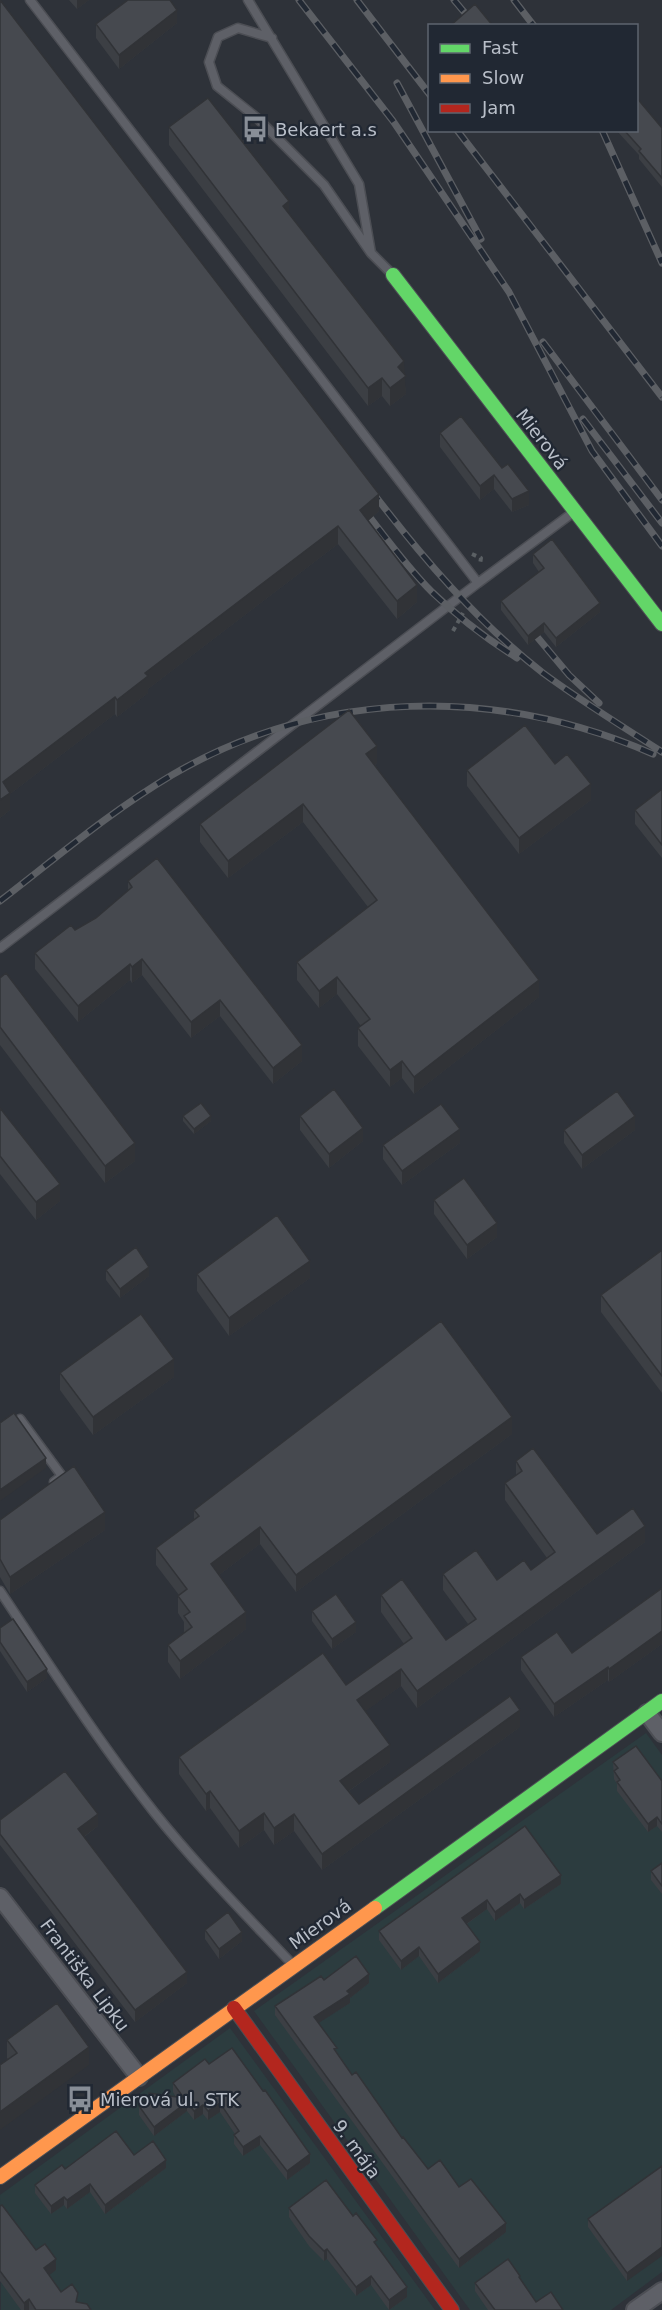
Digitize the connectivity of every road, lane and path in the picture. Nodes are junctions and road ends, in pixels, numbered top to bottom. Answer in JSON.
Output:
{"nodes":[{"id":1,"x":30,"y":0,"type":"edge"},
{"id":2,"x":248,"y":0,"type":"edge"},
{"id":3,"x":272,"y":38,"type":"junction"},
{"id":4,"x":371,"y":253,"type":"junction"},
{"id":5,"x":393,"y":275,"type":"joint"},
{"id":6,"x":575,"y":511,"type":"junction"},
{"id":7,"x":478,"y":583,"type":"junction"},
{"id":8,"x":662,"y":624,"type":"edge"},
{"id":9,"x":0,"y":948,"type":"edge"},
{"id":10,"x":20,"y":1419,"type":"edge"},
{"id":11,"x":45,"y":1490,"type":"edge"},
{"id":12,"x":0,"y":1591,"type":"edge"},
{"id":13,"x":662,"y":1701,"type":"edge"},
{"id":14,"x":647,"y":1713,"type":"junction"},
{"id":15,"x":662,"y":1733,"type":"edge"},
{"id":16,"x":0,"y":1897,"type":"edge"},
{"id":17,"x":293,"y":1966,"type":"junction"},
{"id":18,"x":234,"y":2008,"type":"junction"},
{"id":19,"x":139,"y":2078,"type":"junction"},
{"id":20,"x":0,"y":2177,"type":"edge"},
{"id":21,"x":662,"y":2290,"type":"edge"},
{"id":22,"x":452,"y":2310,"type":"edge"},
{"id":23,"x":635,"y":2310,"type":"edge"}],
"edges":[{"from":1,"to":7,"type":"lane"},
{"from":2,"to":3,"type":"lane"},
{"from":3,"to":4,"type":"lane"},
{"from":3,"to":4,"type":"lane"},
{"from":4,"to":5,"type":"lane"},
{"from":5,"to":6,"type":"street","name":"Mierová"},
{"from":6,"to":7,"type":"lane"},
{"from":6,"to":8,"type":"street","name":"Mierová"},
{"from":7,"to":9,"type":"lane"},
{"from":10,"to":11,"type":"lane"},
{"from":12,"to":17,"type":"lane"},
{"from":13,"to":14,"type":"street","name":"Mierová"},
{"from":14,"to":15,"type":"street"},
{"from":14,"to":17,"type":"street","name":"Mierová"},
{"from":16,"to":19,"type":"street","name":"Františka Lipku"},
{"from":17,"to":18,"type":"street","name":"Mierová"},
{"from":18,"to":19,"type":"street","name":"Mierová"},
{"from":18,"to":22,"type":"street","name":"9. mája"},
{"from":19,"to":20,"type":"street","name":"Mierová"},
{"from":21,"to":23,"type":"street"}]}
